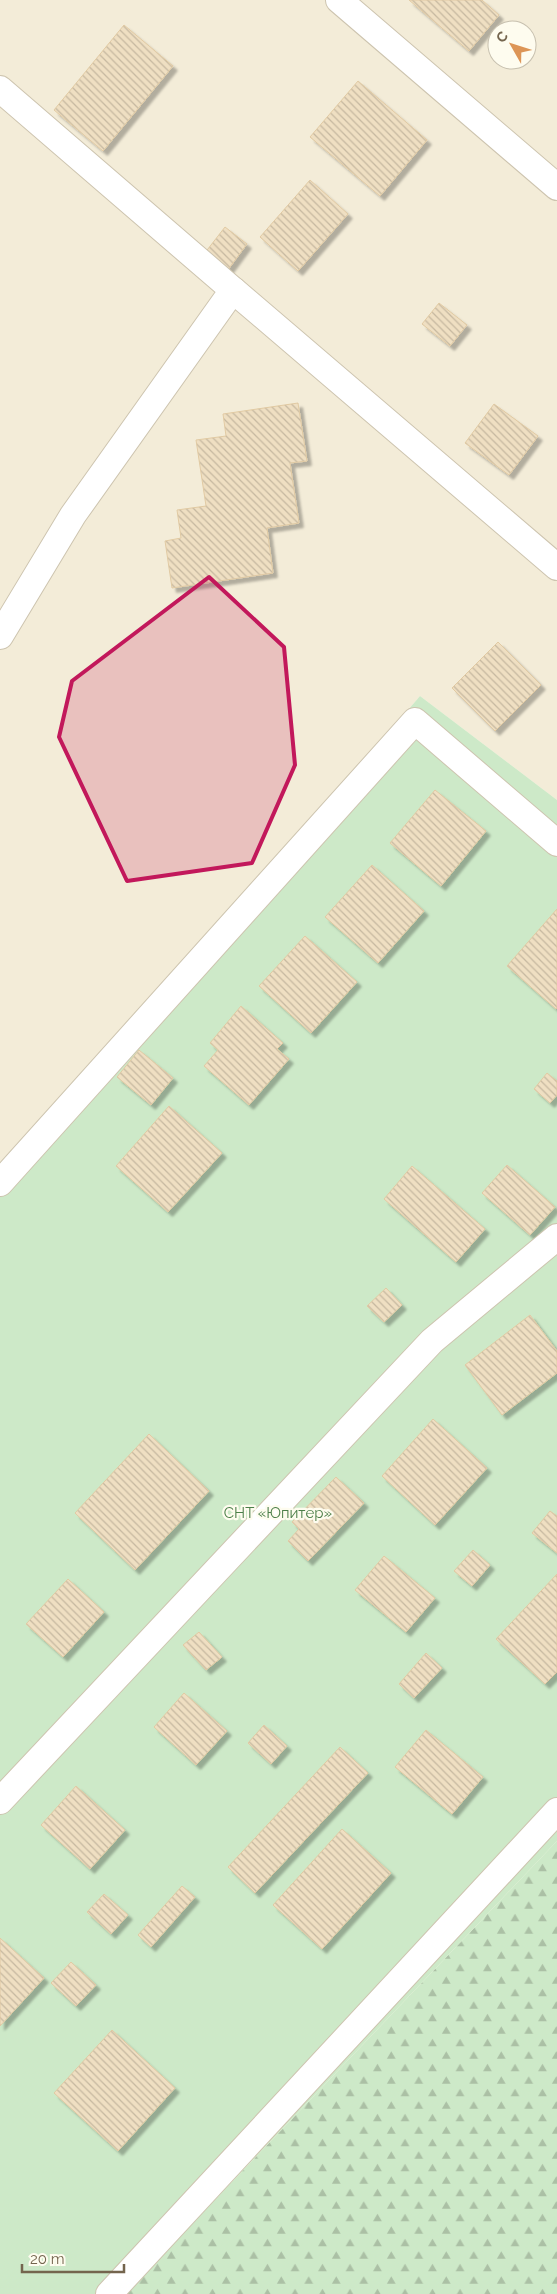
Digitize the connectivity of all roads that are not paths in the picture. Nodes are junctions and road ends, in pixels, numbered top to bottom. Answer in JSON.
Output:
{"nodes":[{"id":1,"x":339,"y":0,"type":"edge"},
{"id":2,"x":0,"y":89,"type":"edge"},
{"id":3,"x":557,"y":187,"type":"edge"},
{"id":4,"x":233,"y":290,"type":"junction"},
{"id":5,"x":557,"y":567,"type":"edge"},
{"id":6,"x":0,"y":636,"type":"edge"},
{"id":7,"x":557,"y":843,"type":"edge"},
{"id":8,"x":0,"y":1183,"type":"edge"},
{"id":9,"x":557,"y":1238,"type":"edge"},
{"id":10,"x":0,"y":1801,"type":"edge"},
{"id":11,"x":557,"y":1811,"type":"edge"},
{"id":12,"x":109,"y":2294,"type":"edge"}],
"edges":[{"from":1,"to":3,"type":"street"},
{"from":2,"to":4,"type":"street"},
{"from":4,"to":5,"type":"street"},
{"from":4,"to":6,"type":"street"},
{"from":7,"to":8,"type":"street"},
{"from":9,"to":10,"type":"street"},
{"from":11,"to":12,"type":"street"}]}
